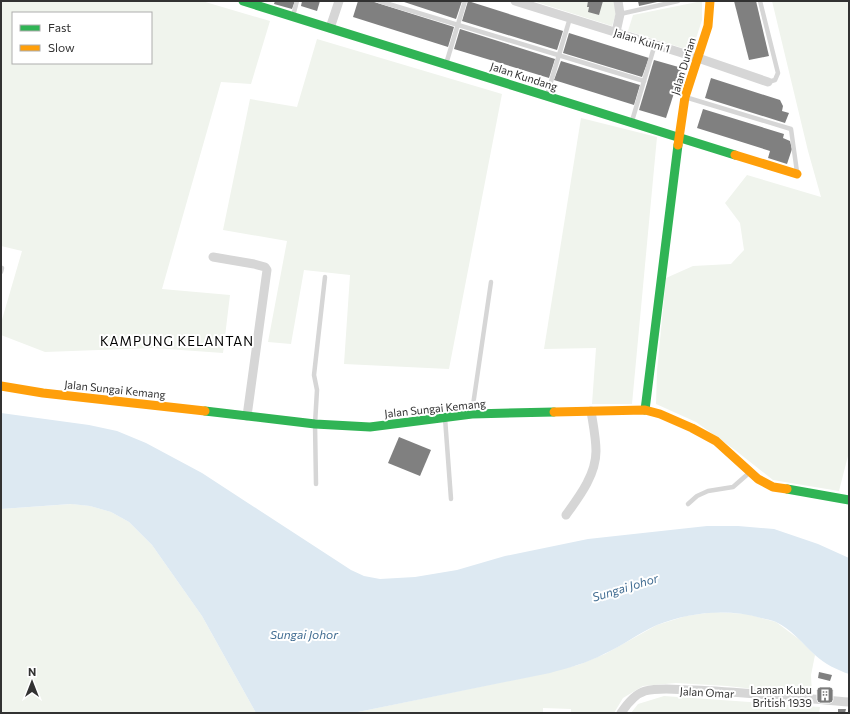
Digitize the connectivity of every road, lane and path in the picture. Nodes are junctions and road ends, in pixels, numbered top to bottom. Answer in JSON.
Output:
{"nodes":[{"id":1,"x":243,"y":1,"type":"edge"},
{"id":2,"x":297,"y":1,"type":"edge"},
{"id":3,"x":339,"y":1,"type":"edge"},
{"id":4,"x":379,"y":1,"type":"edge"},
{"id":5,"x":465,"y":1,"type":"edge"},
{"id":6,"x":515,"y":1,"type":"edge"},
{"id":7,"x":618,"y":1,"type":"edge"},
{"id":8,"x":678,"y":1,"type":"edge"},
{"id":9,"x":710,"y":1,"type":"edge"},
{"id":10,"x":760,"y":1,"type":"edge"},
{"id":11,"x":664,"y":2,"type":"edge"},
{"id":12,"x":263,"y":4,"type":"edge"},
{"id":13,"x":620,"y":14,"type":"junction"},
{"id":14,"x":292,"y":16,"type":"junction"},
{"id":15,"x":570,"y":18,"type":"junction"},
{"id":16,"x":457,"y":25,"type":"junction"},
{"id":17,"x":330,"y":28,"type":"junction"},
{"id":18,"x":616,"y":32,"type":"junction"},
{"id":19,"x":655,"y":44,"type":"junction"},
{"id":20,"x":559,"y":55,"type":"junction"},
{"id":21,"x":698,"y":58,"type":"junction"},
{"id":22,"x":446,"y":64,"type":"junction"},
{"id":23,"x":644,"y":81,"type":"junction"},
{"id":24,"x":768,"y":82,"type":"joint"},
{"id":25,"x":547,"y":95,"type":"junction"},
{"id":26,"x":685,"y":97,"type":"junction"},
{"id":27,"x":632,"y":122,"type":"junction"},
{"id":28,"x":679,"y":138,"type":"junction"},
{"id":29,"x":797,"y":174,"type":"joint"},
{"id":30,"x":213,"y":257,"type":"dead end"},
{"id":31,"x":326,"y":277,"type":"dead end"},
{"id":32,"x":491,"y":282,"type":"dead end"},
{"id":33,"x":1,"y":386,"type":"edge"},
{"id":34,"x":645,"y":410,"type":"junction"},
{"id":35,"x":591,"y":411,"type":"junction"},
{"id":36,"x":472,"y":414,"type":"junction"},
{"id":37,"x":247,"y":416,"type":"junction"},
{"id":38,"x":445,"y":418,"type":"junction"},
{"id":39,"x":315,"y":424,"type":"junction"},
{"id":40,"x":750,"y":472,"type":"junction"},
{"id":41,"x":316,"y":484,"type":"dead end"},
{"id":42,"x":450,"y":499,"type":"dead end"},
{"id":43,"x":849,"y":500,"type":"edge"},
{"id":44,"x":688,"y":504,"type":"dead end"},
{"id":45,"x":566,"y":515,"type":"dead end"},
{"id":46,"x":849,"y":702,"type":"edge"},
{"id":47,"x":621,"y":713,"type":"edge"}],
"edges":[{"from":1,"to":12,"type":"street","name":"Jalan Kundang"},
{"from":2,"to":14,"type":"lane"},
{"from":3,"to":17,"type":"street"},
{"from":4,"to":16,"type":"lane"},
{"from":5,"to":16,"type":"lane"},
{"from":6,"to":15,"type":"street","name":"Jalan Kuini 1"},
{"from":7,"to":13,"type":"street"},
{"from":8,"to":11,"type":"lane"},
{"from":9,"to":21,"type":"street","name":"Jalan Durian"},
{"from":10,"to":24,"type":"lane"},
{"from":11,"to":13,"type":"lane"},
{"from":12,"to":14,"type":"street","name":"Jalan Kundang"},
{"from":13,"to":18,"type":"street"},
{"from":14,"to":17,"type":"street","name":"Jalan Kundang"},
{"from":15,"to":18,"type":"street","name":"Jalan Kuini 1"},
{"from":15,"to":20,"type":"lane"},
{"from":16,"to":20,"type":"lane"},
{"from":16,"to":22,"type":"lane"},
{"from":17,"to":22,"type":"street","name":"Jalan Kundang"},
{"from":18,"to":19,"type":"street","name":"Jalan Kuini 1"},
{"from":19,"to":21,"type":"street","name":"Jalan Kuini 1"},
{"from":19,"to":23,"type":"lane"},
{"from":20,"to":23,"type":"lane"},
{"from":20,"to":25,"type":"lane"},
{"from":21,"to":24,"type":"street","name":"Jalan Kuini 1"},
{"from":21,"to":26,"type":"street","name":"Jalan Durian"},
{"from":22,"to":25,"type":"street","name":"Jalan Kundang"},
{"from":23,"to":27,"type":"lane"},
{"from":25,"to":27,"type":"street","name":"Jalan Kundang"},
{"from":26,"to":28,"type":"street","name":"Jalan Durian"},
{"from":26,"to":29,"type":"lane"},
{"from":27,"to":28,"type":"street","name":"Jalan Kundang"},
{"from":28,"to":29,"type":"street","name":"Jalan Kundang"},
{"from":28,"to":34,"type":"street","name":"Jalan Durian"},
{"from":30,"to":37,"type":"street"},
{"from":31,"to":39,"type":"lane"},
{"from":32,"to":36,"type":"lane"},
{"from":33,"to":37,"type":"street","name":"Jalan Sungai Kemang"},
{"from":34,"to":35,"type":"street","name":"Jalan Sungai Kemang"},
{"from":34,"to":40,"type":"street","name":"Jalan Sungai Kemang"},
{"from":35,"to":36,"type":"street","name":"Jalan Sungai Kemang"},
{"from":35,"to":45,"type":"street"},
{"from":36,"to":38,"type":"street","name":"Jalan Sungai Kemang"},
{"from":37,"to":39,"type":"street","name":"Jalan Sungai Kemang"},
{"from":38,"to":39,"type":"street","name":"Jalan Sungai Kemang"},
{"from":38,"to":42,"type":"lane"},
{"from":39,"to":41,"type":"lane"},
{"from":40,"to":43,"type":"street","name":"Jalan Sungai Kemang"},
{"from":40,"to":44,"type":"lane"},
{"from":46,"to":47,"type":"street","name":"Jalan Omar"}]}
